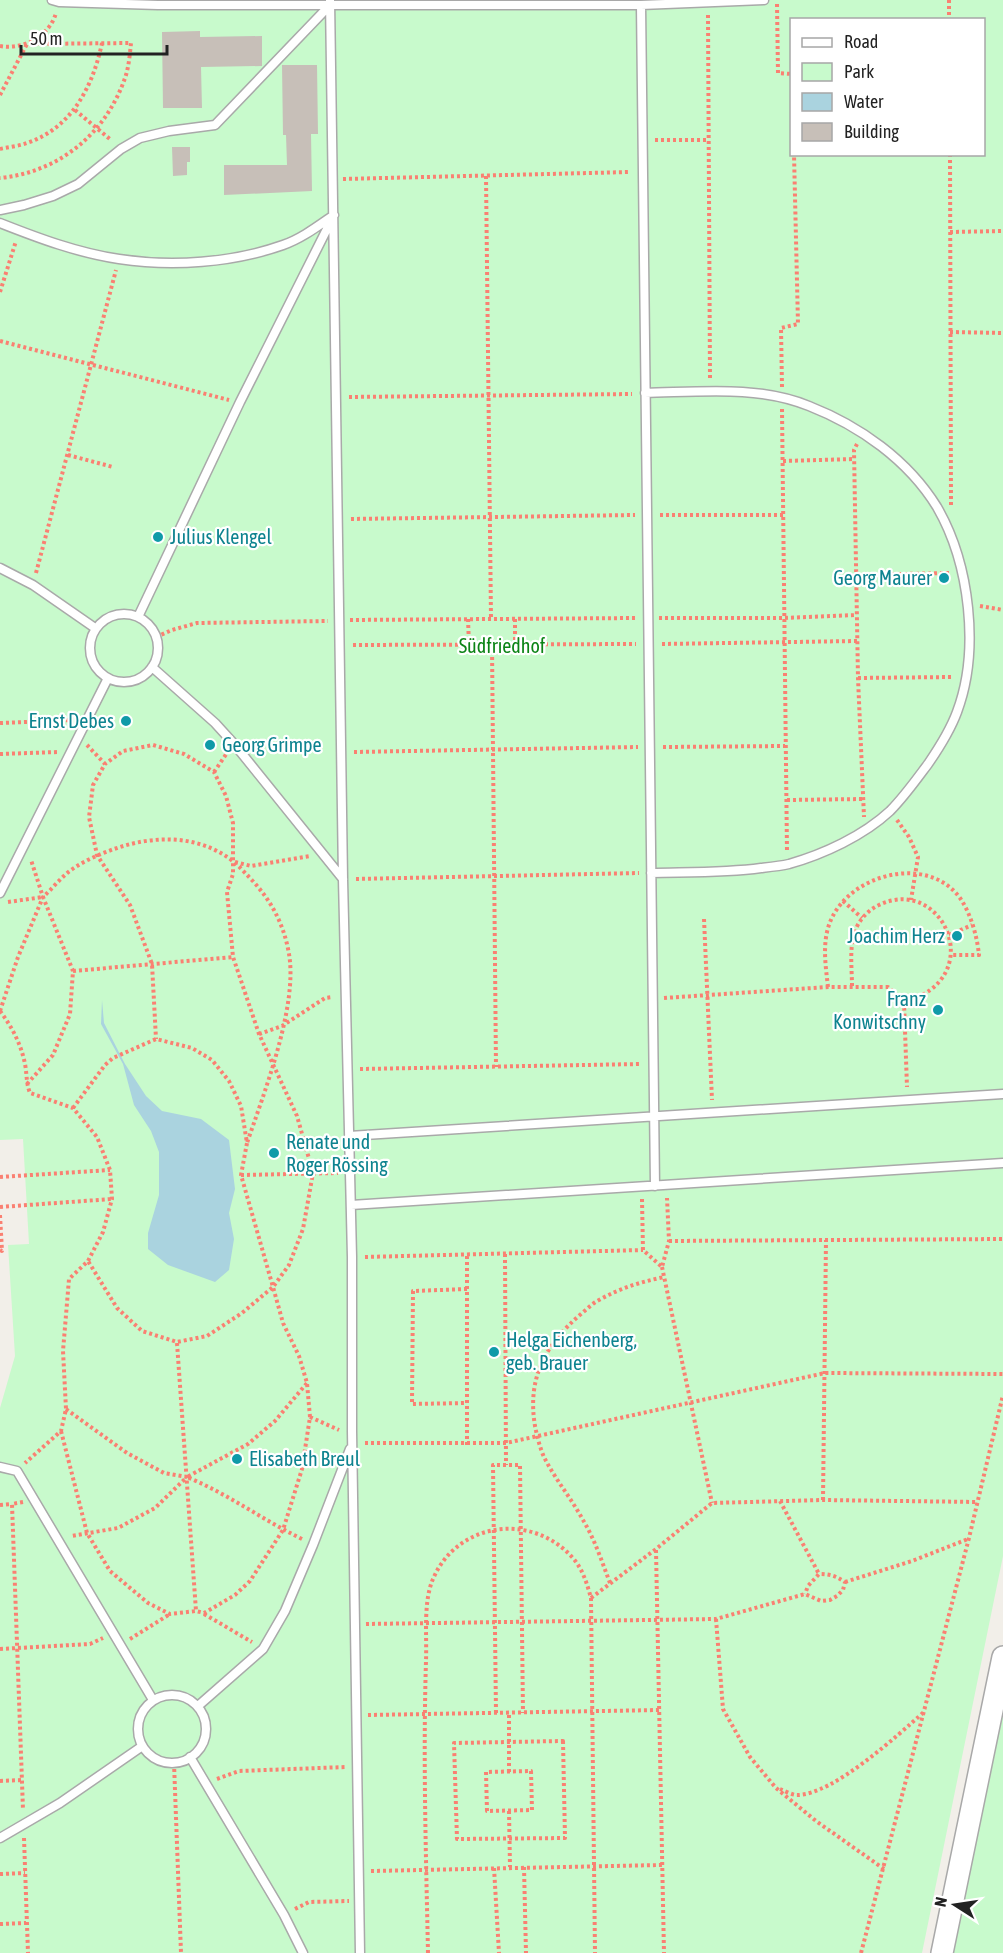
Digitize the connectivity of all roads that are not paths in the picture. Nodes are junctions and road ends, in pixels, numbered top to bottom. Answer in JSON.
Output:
{"nodes":[{"id":1,"x":765,"y":0,"type":"edge"},
{"id":2,"x":56,"y":1,"type":"edge"},
{"id":3,"x":330,"y":3,"type":"edge"},
{"id":4,"x":641,"y":5,"type":"junction"},
{"id":5,"x":0,"y":210,"type":"edge"},
{"id":6,"x":334,"y":214,"type":"junction"},
{"id":7,"x":0,"y":223,"type":"edge"},
{"id":8,"x":645,"y":393,"type":"junction"},
{"id":9,"x":0,"y":568,"type":"edge"},
{"id":10,"x":138,"y":617,"type":"junction"},
{"id":11,"x":96,"y":628,"type":"junction"},
{"id":12,"x":152,"y":667,"type":"junction"},
{"id":13,"x":108,"y":678,"type":"junction"},
{"id":14,"x":651,"y":873,"type":"junction"},
{"id":15,"x":343,"y":879,"type":"junction"},
{"id":16,"x":0,"y":893,"type":"edge"},
{"id":17,"x":1003,"y":1094,"type":"edge"},
{"id":18,"x":654,"y":1116,"type":"junction"},
{"id":19,"x":349,"y":1136,"type":"junction"},
{"id":20,"x":1003,"y":1163,"type":"edge"},
{"id":21,"x":654,"y":1186,"type":"junction"},
{"id":22,"x":351,"y":1205,"type":"junction"},
{"id":23,"x":352,"y":1443,"type":"junction"},
{"id":24,"x":0,"y":1467,"type":"edge"},
{"id":25,"x":1003,"y":1657,"type":"edge"},
{"id":26,"x":153,"y":1700,"type":"junction"},
{"id":27,"x":198,"y":1707,"type":"junction"},
{"id":28,"x":141,"y":1747,"type":"junction"},
{"id":29,"x":190,"y":1757,"type":"junction"},
{"id":30,"x":0,"y":1838,"type":"edge"},
{"id":31,"x":303,"y":1953,"type":"edge"},
{"id":32,"x":360,"y":1953,"type":"edge"},
{"id":33,"x":942,"y":1953,"type":"edge"}],
"edges":[{"from":1,"to":4,"type":"lane"},
{"from":2,"to":3,"type":"lane"},
{"from":3,"to":4,"type":"lane"},
{"from":3,"to":5,"type":"lane"},
{"from":3,"to":6,"type":"lane"},
{"from":4,"to":8,"type":"lane"},
{"from":6,"to":7,"type":"lane"},
{"from":6,"to":10,"type":"lane"},
{"from":6,"to":15,"type":"lane"},
{"from":8,"to":14,"type":"lane"},
{"from":8,"to":14,"type":"lane"},
{"from":9,"to":11,"type":"lane"},
{"from":10,"to":11,"type":"lane"},
{"from":10,"to":12,"type":"lane"},
{"from":11,"to":13,"type":"lane"},
{"from":12,"to":13,"type":"lane"},
{"from":12,"to":15,"type":"lane"},
{"from":13,"to":16,"type":"lane"},
{"from":14,"to":18,"type":"lane"},
{"from":15,"to":19,"type":"lane"},
{"from":17,"to":18,"type":"lane"},
{"from":18,"to":19,"type":"lane"},
{"from":18,"to":21,"type":"lane"},
{"from":19,"to":22,"type":"lane"},
{"from":20,"to":21,"type":"lane"},
{"from":21,"to":22,"type":"lane"},
{"from":22,"to":23,"type":"lane"},
{"from":23,"to":27,"type":"lane"},
{"from":23,"to":32,"type":"lane"},
{"from":24,"to":26,"type":"lane"},
{"from":25,"to":33,"type":"street"},
{"from":26,"to":27,"type":"lane"},
{"from":26,"to":28,"type":"lane"},
{"from":27,"to":29,"type":"lane"},
{"from":28,"to":29,"type":"lane"},
{"from":28,"to":30,"type":"lane"},
{"from":29,"to":31,"type":"lane"}]}
